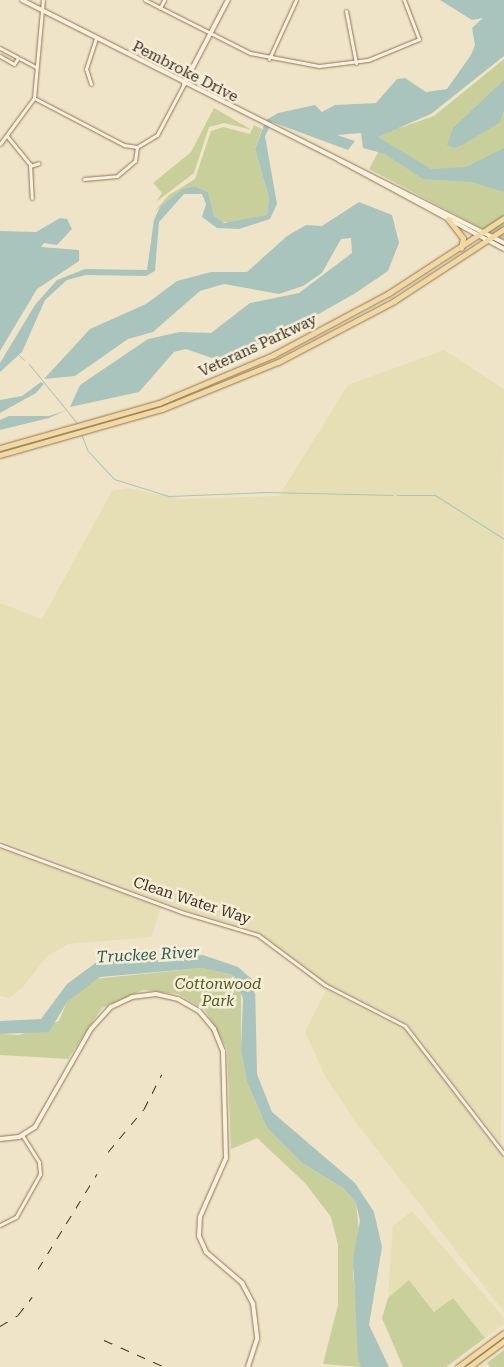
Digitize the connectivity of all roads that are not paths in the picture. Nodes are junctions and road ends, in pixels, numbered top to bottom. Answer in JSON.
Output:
{"nodes":[{"id":1,"x":22,"y":0,"type":"edge"},
{"id":2,"x":44,"y":0,"type":"edge"},
{"id":3,"x":145,"y":0,"type":"edge"},
{"id":4,"x":164,"y":0,"type":"edge"},
{"id":5,"x":228,"y":0,"type":"edge"},
{"id":6,"x":296,"y":0,"type":"edge"},
{"id":7,"x":404,"y":0,"type":"edge"},
{"id":8,"x":160,"y":8,"type":"junction"},
{"id":9,"x":41,"y":10,"type":"junction"},
{"id":10,"x":346,"y":11,"type":"dead end"},
{"id":11,"x":210,"y":34,"type":"junction"},
{"id":12,"x":96,"y":38,"type":"junction"},
{"id":13,"x":0,"y":48,"type":"edge"},
{"id":14,"x":0,"y":56,"type":"edge"},
{"id":15,"x":18,"y":58,"type":"junction"},
{"id":16,"x":269,"y":59,"type":"junction"},
{"id":17,"x":356,"y":63,"type":"junction"},
{"id":18,"x":35,"y":66,"type":"junction"},
{"id":19,"x":92,"y":84,"type":"dead end"},
{"id":20,"x":184,"y":84,"type":"junction"},
{"id":21,"x":34,"y":98,"type":"junction"},
{"id":22,"x":7,"y":136,"type":"junction"},
{"id":23,"x":0,"y":144,"type":"edge"},
{"id":24,"x":137,"y":147,"type":"junction"},
{"id":25,"x":339,"y":160,"type":"junction"},
{"id":26,"x":39,"y":163,"type":"dead end"},
{"id":27,"x":30,"y":166,"type":"junction"},
{"id":28,"x":84,"y":179,"type":"dead end"},
{"id":29,"x":32,"y":198,"type":"dead end"},
{"id":30,"x":504,"y":218,"type":"edge"},
{"id":31,"x":448,"y":219,"type":"junction"},
{"id":32,"x":504,"y":229,"type":"edge"},
{"id":33,"x":481,"y":234,"type":"junction"},
{"id":34,"x":491,"y":239,"type":"junction"},
{"id":35,"x":504,"y":244,"type":"edge"},
{"id":36,"x":460,"y":249,"type":"junction"},
{"id":37,"x":504,"y":249,"type":"edge"},
{"id":38,"x":0,"y":448,"type":"edge"},
{"id":39,"x":0,"y":455,"type":"edge"},
{"id":40,"x":0,"y":845,"type":"edge"},
{"id":41,"x":23,"y":1136,"type":"junction"},
{"id":42,"x":0,"y":1139,"type":"edge"},
{"id":43,"x":504,"y":1154,"type":"edge"},
{"id":44,"x":0,"y":1225,"type":"edge"},
{"id":45,"x":504,"y":1333,"type":"edge"},
{"id":46,"x":504,"y":1341,"type":"edge"},
{"id":47,"x":491,"y":1342,"type":"junction"},
{"id":48,"x":495,"y":1347,"type":"junction"},
{"id":49,"x":248,"y":1367,"type":"edge"},
{"id":50,"x":458,"y":1367,"type":"edge"},
{"id":51,"x":469,"y":1367,"type":"edge"}],
"edges":[{"from":1,"to":9,"type":"street","name":"Pembroke Drive"},
{"from":2,"to":9,"type":"street"},
{"from":3,"to":8,"type":"street"},
{"from":4,"to":8,"type":"street"},
{"from":5,"to":11,"type":"street"},
{"from":6,"to":16,"type":"street"},
{"from":7,"to":17,"type":"street"},
{"from":8,"to":11,"type":"street"},
{"from":9,"to":12,"type":"street","name":"Pembroke Drive"},
{"from":9,"to":18,"type":"street"},
{"from":10,"to":17,"type":"street"},
{"from":11,"to":16,"type":"street"},
{"from":11,"to":20,"type":"street"},
{"from":12,"to":19,"type":"street"},
{"from":12,"to":20,"type":"street","name":"Pembroke Drive"},
{"from":13,"to":15,"type":"street"},
{"from":14,"to":15,"type":"street"},
{"from":15,"to":18,"type":"street"},
{"from":16,"to":17,"type":"street"},
{"from":18,"to":21,"type":"street"},
{"from":20,"to":24,"type":"street"},
{"from":20,"to":25,"type":"street","name":"Pembroke Drive"},
{"from":21,"to":22,"type":"street"},
{"from":21,"to":24,"type":"street"},
{"from":22,"to":23,"type":"street"},
{"from":22,"to":27,"type":"street"},
{"from":24,"to":28,"type":"street"},
{"from":25,"to":31,"type":"street","name":"Pembroke Drive"},
{"from":25,"to":33,"type":"street","name":"Pembroke Drive"},
{"from":26,"to":27,"type":"street"},
{"from":27,"to":29,"type":"street"},
{"from":30,"to":33,"type":"main road","name":"Veterans Parkway"},
{"from":31,"to":33,"type":"street","name":"Pembroke Drive"},
{"from":31,"to":36,"type":"main road"},
{"from":32,"to":34,"type":"main road","name":"Veterans Parkway"},
{"from":33,"to":34,"type":"street","name":"Pembroke Drive"},
{"from":33,"to":36,"type":"main road","name":"Veterans Parkway"},
{"from":34,"to":35,"type":"street","name":"Pembroke Drive"},
{"from":34,"to":37,"type":"street","name":"Pembroke Drive"},
{"from":34,"to":39,"type":"main road","name":"Veterans Parkway"},
{"from":36,"to":38,"type":"main road","name":"Veterans Parkway"},
{"from":40,"to":43,"type":"street","name":"Clean Water Way"},
{"from":41,"to":42,"type":"street"},
{"from":41,"to":44,"type":"street"},
{"from":41,"to":49,"type":"street"},
{"from":45,"to":47,"type":"main road"},
{"from":46,"to":48,"type":"main road"},
{"from":47,"to":48,"type":"main road"},
{"from":47,"to":50,"type":"main road"},
{"from":48,"to":51,"type":"main road"}]}
